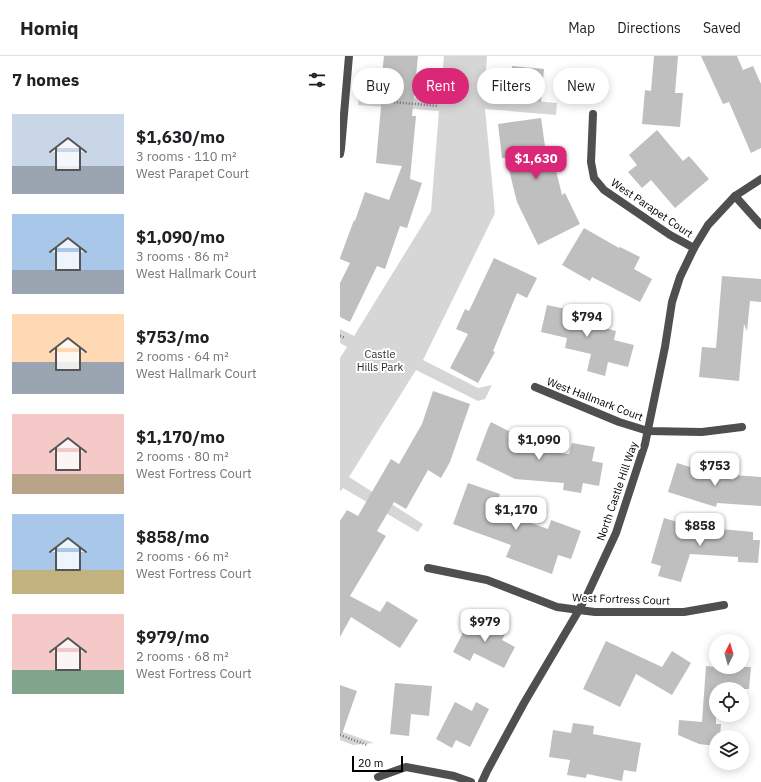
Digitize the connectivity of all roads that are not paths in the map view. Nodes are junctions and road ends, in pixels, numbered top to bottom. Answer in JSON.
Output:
{"nodes":[{"id":1,"x":349,"y":56,"type":"edge"},
{"id":2,"x":593,"y":114,"type":"dead end"},
{"id":3,"x":340,"y":154,"type":"edge"},
{"id":4,"x":761,"y":179,"type":"edge"},
{"id":5,"x":735,"y":196,"type":"junction"},
{"id":6,"x":761,"y":225,"type":"edge"},
{"id":7,"x":694,"y":248,"type":"junction"},
{"id":8,"x":535,"y":387,"type":"dead end"},
{"id":9,"x":742,"y":427,"type":"dead end"},
{"id":10,"x":648,"y":431,"type":"junction"},
{"id":11,"x":428,"y":568,"type":"dead end"},
{"id":12,"x":724,"y":605,"type":"dead end"},
{"id":13,"x":579,"y":610,"type":"junction"},
{"id":14,"x":378,"y":777,"type":"dead end"},
{"id":15,"x":471,"y":782,"type":"edge"},
{"id":16,"x":482,"y":782,"type":"edge"}],
"edges":[{"from":1,"to":3,"type":"street"},
{"from":2,"to":7,"type":"street","name":"West Parapet Court"},
{"from":4,"to":5,"type":"street","name":"North Castle Hill Way"},
{"from":5,"to":6,"type":"street"},
{"from":5,"to":7,"type":"street","name":"North Castle Hill Way"},
{"from":7,"to":10,"type":"street","name":"North Castle Hill Way"},
{"from":8,"to":10,"type":"street","name":"West Hallmark Court"},
{"from":9,"to":10,"type":"street","name":"West Hallmark Court"},
{"from":10,"to":13,"type":"street","name":"North Castle Hill Way"},
{"from":11,"to":13,"type":"street","name":"West Fortress Court"},
{"from":12,"to":13,"type":"street","name":"West Fortress Court"},
{"from":13,"to":16,"type":"street","name":"North Castle Hill Way"},
{"from":14,"to":15,"type":"street"}]}
